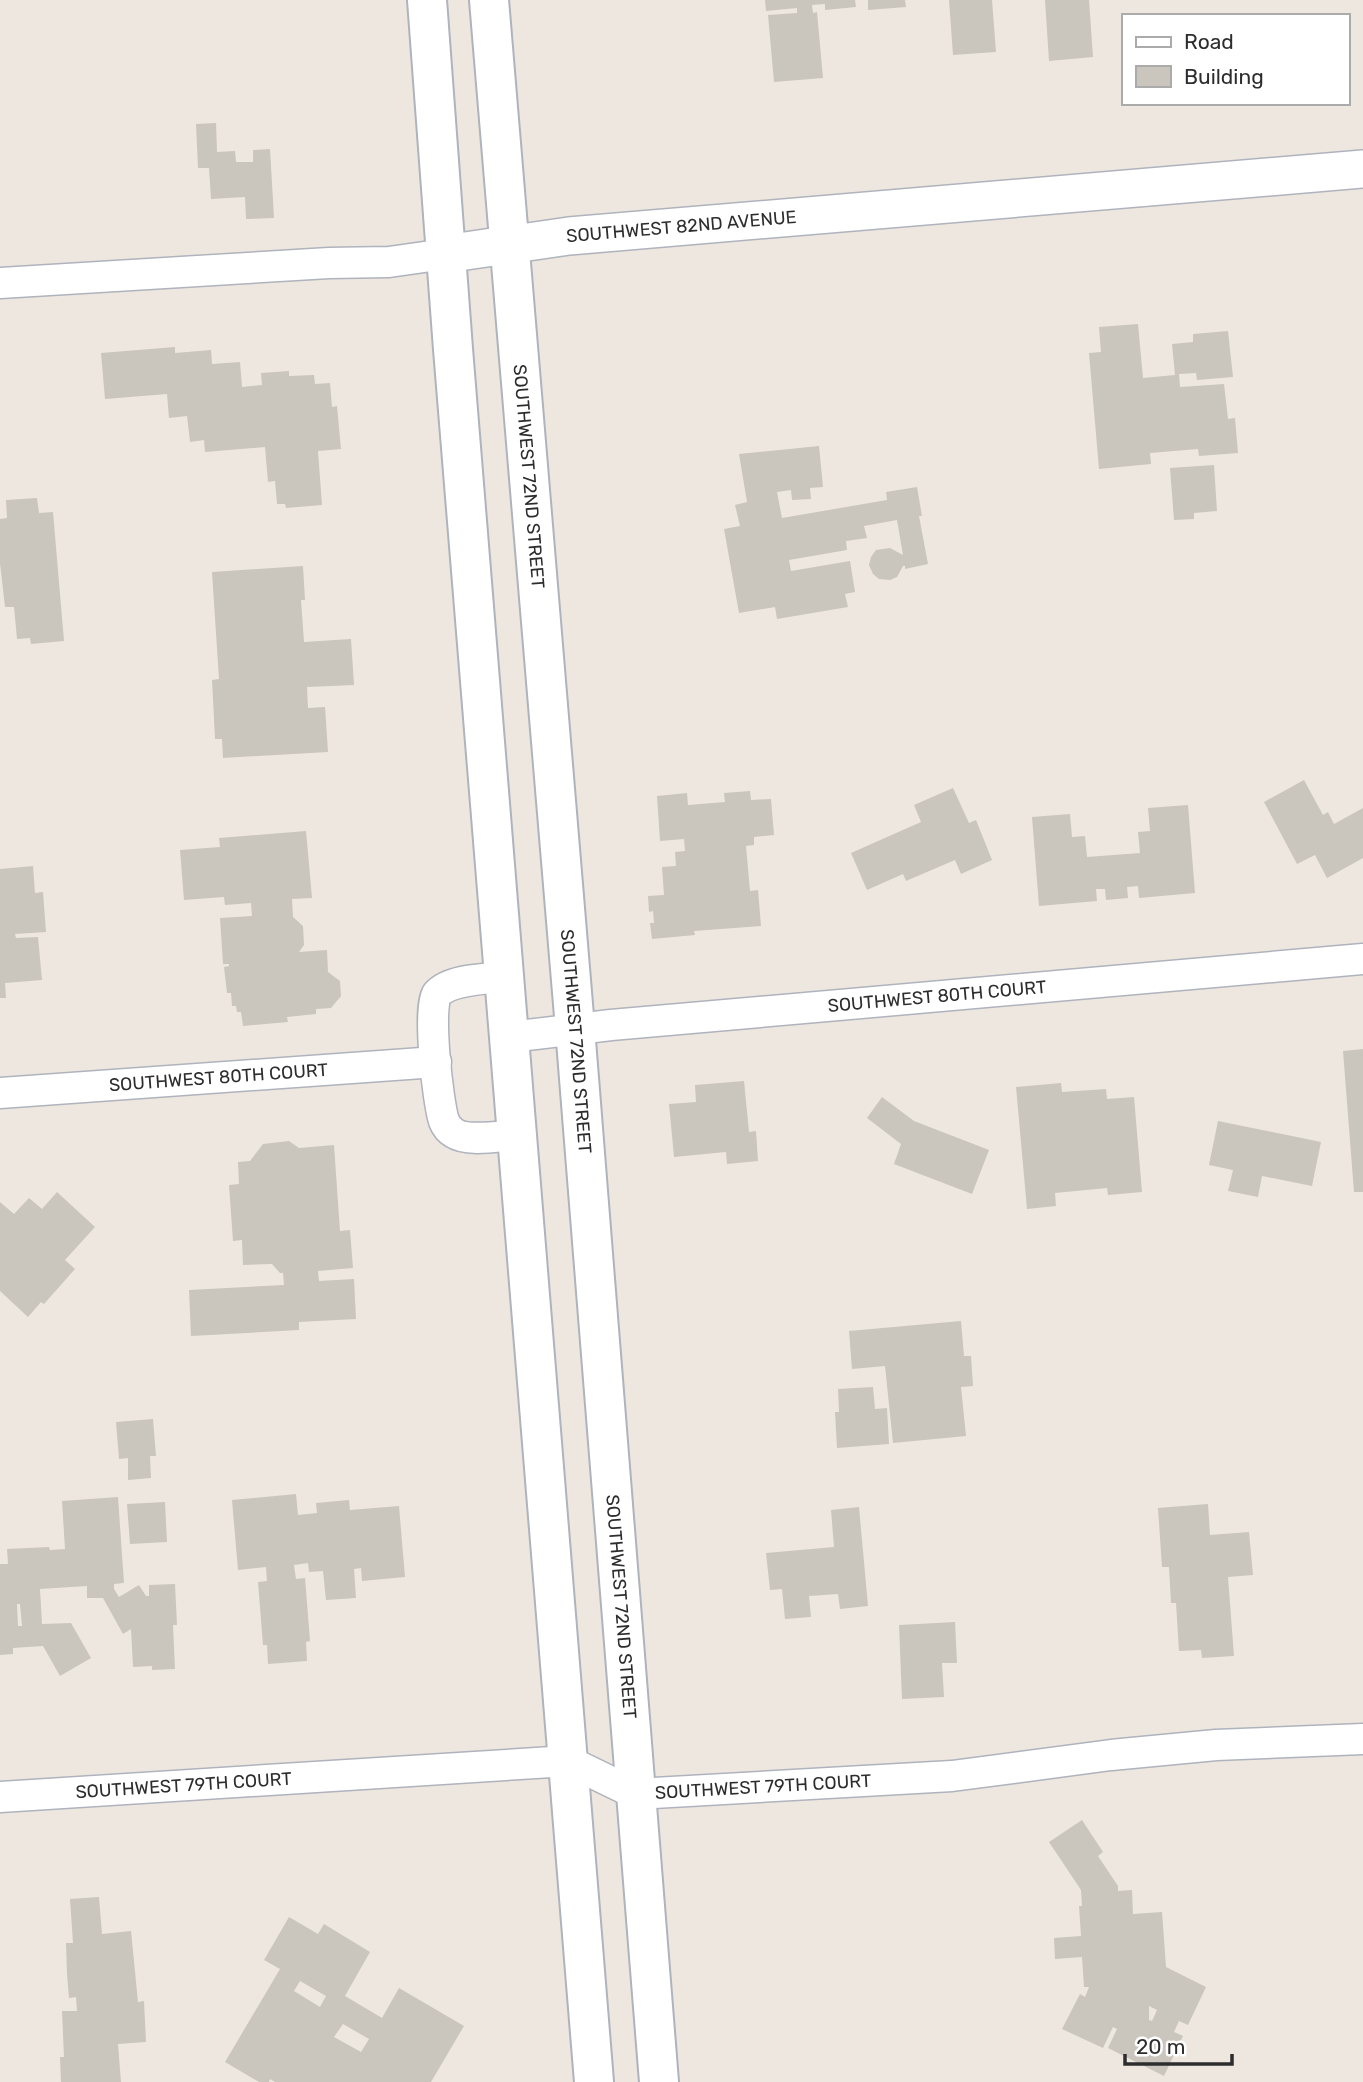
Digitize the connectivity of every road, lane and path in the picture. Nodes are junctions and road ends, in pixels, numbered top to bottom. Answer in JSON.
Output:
{"nodes":[{"id":1,"x":427,"y":0,"type":"edge"},
{"id":2,"x":489,"y":0,"type":"edge"},
{"id":3,"x":1363,"y":169,"type":"edge"},
{"id":4,"x":509,"y":245,"type":"junction"},
{"id":5,"x":445,"y":254,"type":"junction"},
{"id":6,"x":0,"y":283,"type":"edge"},
{"id":7,"x":1363,"y":959,"type":"edge"},
{"id":8,"x":504,"y":977,"type":"junction"},
{"id":9,"x":575,"y":1028,"type":"junction"},
{"id":10,"x":509,"y":1037,"type":"junction"},
{"id":11,"x":436,"y":1062,"type":"junction"},
{"id":12,"x":0,"y":1093,"type":"edge"},
{"id":13,"x":517,"y":1135,"type":"junction"},
{"id":14,"x":1363,"y":1740,"type":"edge"},
{"id":15,"x":568,"y":1761,"type":"junction"},
{"id":16,"x":636,"y":1794,"type":"junction"},
{"id":17,"x":0,"y":1797,"type":"edge"},
{"id":18,"x":594,"y":2082,"type":"edge"},
{"id":19,"x":659,"y":2082,"type":"edge"}],
"edges":[{"from":1,"to":5,"type":"main road"},
{"from":2,"to":4,"type":"main road","name":"SOUTHWEST 72ND STREET"},
{"from":3,"to":4,"type":"street","name":"SOUTHWEST 82ND AVENUE"},
{"from":4,"to":5,"type":"street","name":"SOUTHWEST 82ND AVENUE"},
{"from":4,"to":9,"type":"main road","name":"SOUTHWEST 72ND STREET"},
{"from":5,"to":6,"type":"street","name":"SOUTHWEST 82ND AVENUE"},
{"from":5,"to":8,"type":"main road"},
{"from":7,"to":9,"type":"street","name":"SOUTHWEST 80TH COURT"},
{"from":8,"to":10,"type":"main road"},
{"from":8,"to":11,"type":"street"},
{"from":9,"to":10,"type":"street","name":"SOUTHWEST 80TH COURT"},
{"from":9,"to":16,"type":"main road","name":"SOUTHWEST 72ND STREET"},
{"from":10,"to":13,"type":"main road"},
{"from":11,"to":12,"type":"street","name":"SOUTHWEST 80TH COURT"},
{"from":11,"to":13,"type":"street"},
{"from":13,"to":15,"type":"main road"},
{"from":14,"to":16,"type":"street","name":"SOUTHWEST 79TH COURT"},
{"from":15,"to":16,"type":"street","name":"SOUTHWEST 79TH COURT"},
{"from":15,"to":17,"type":"street","name":"SOUTHWEST 79TH COURT"},
{"from":15,"to":18,"type":"main road"},
{"from":16,"to":19,"type":"main road","name":"SOUTHWEST 72ND STREET"}]}
